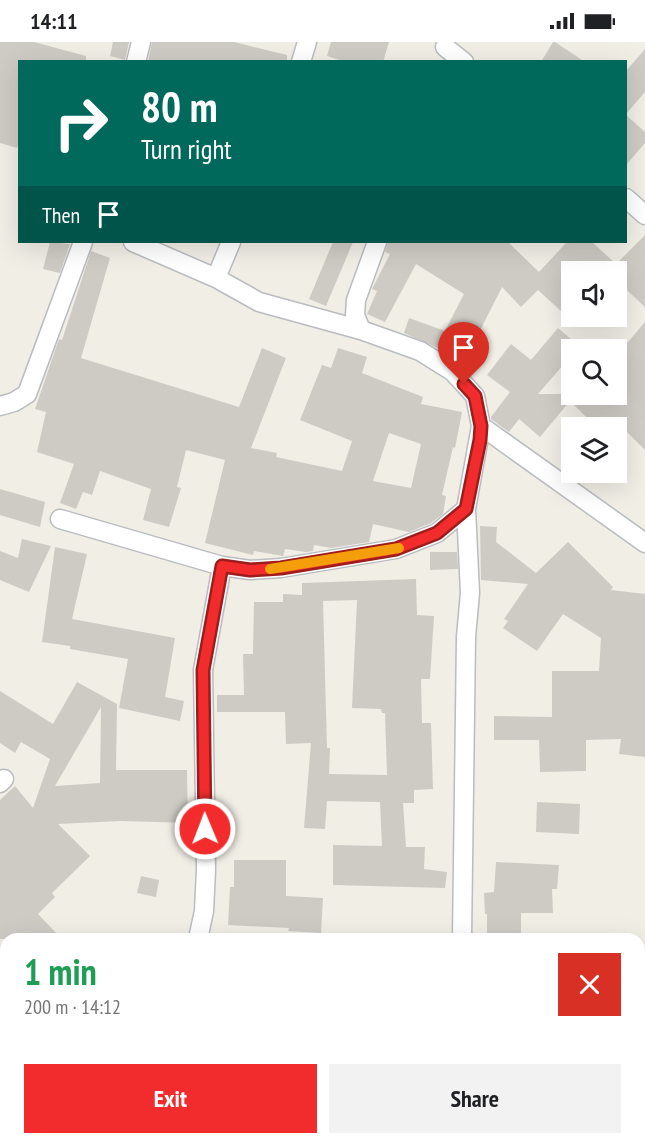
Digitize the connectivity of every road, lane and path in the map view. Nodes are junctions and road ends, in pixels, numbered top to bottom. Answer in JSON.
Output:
{"nodes":[{"id":1,"x":141,"y":42,"type":"edge"},
{"id":2,"x":307,"y":42,"type":"edge"},
{"id":3,"x":444,"y":50,"type":"edge"},
{"id":4,"x":136,"y":60,"type":"edge"},
{"id":5,"x":302,"y":60,"type":"edge"},
{"id":6,"x":461,"y":60,"type":"edge"},
{"id":7,"x":627,"y":199,"type":"edge"},
{"id":8,"x":645,"y":215,"type":"edge"},
{"id":9,"x":83,"y":243,"type":"edge"},
{"id":10,"x":135,"y":243,"type":"edge"},
{"id":11,"x":231,"y":243,"type":"edge"},
{"id":12,"x":377,"y":243,"type":"edge"},
{"id":13,"x":216,"y":278,"type":"junction"},
{"id":14,"x":361,"y":330,"type":"junction"},
{"id":15,"x":0,"y":406,"type":"edge"},
{"id":16,"x":481,"y":426,"type":"junction"},
{"id":17,"x":466,"y":509,"type":"junction"},
{"id":18,"x":60,"y":519,"type":"dead end"},
{"id":19,"x":645,"y":543,"type":"edge"},
{"id":20,"x":222,"y":566,"type":"junction"},
{"id":21,"x":199,"y":933,"type":"edge"},
{"id":22,"x":462,"y":933,"type":"edge"}],
"edges":[{"from":1,"to":4,"type":"street"},
{"from":2,"to":5,"type":"street"},
{"from":3,"to":6,"type":"street"},
{"from":7,"to":8,"type":"street"},
{"from":9,"to":15,"type":"street"},
{"from":10,"to":13,"type":"street"},
{"from":11,"to":13,"type":"street"},
{"from":12,"to":14,"type":"street"},
{"from":13,"to":14,"type":"street"},
{"from":14,"to":16,"type":"street"},
{"from":16,"to":17,"type":"street"},
{"from":16,"to":19,"type":"street"},
{"from":17,"to":20,"type":"street"},
{"from":17,"to":22,"type":"street"},
{"from":18,"to":20,"type":"street"},
{"from":20,"to":21,"type":"street"}]}
